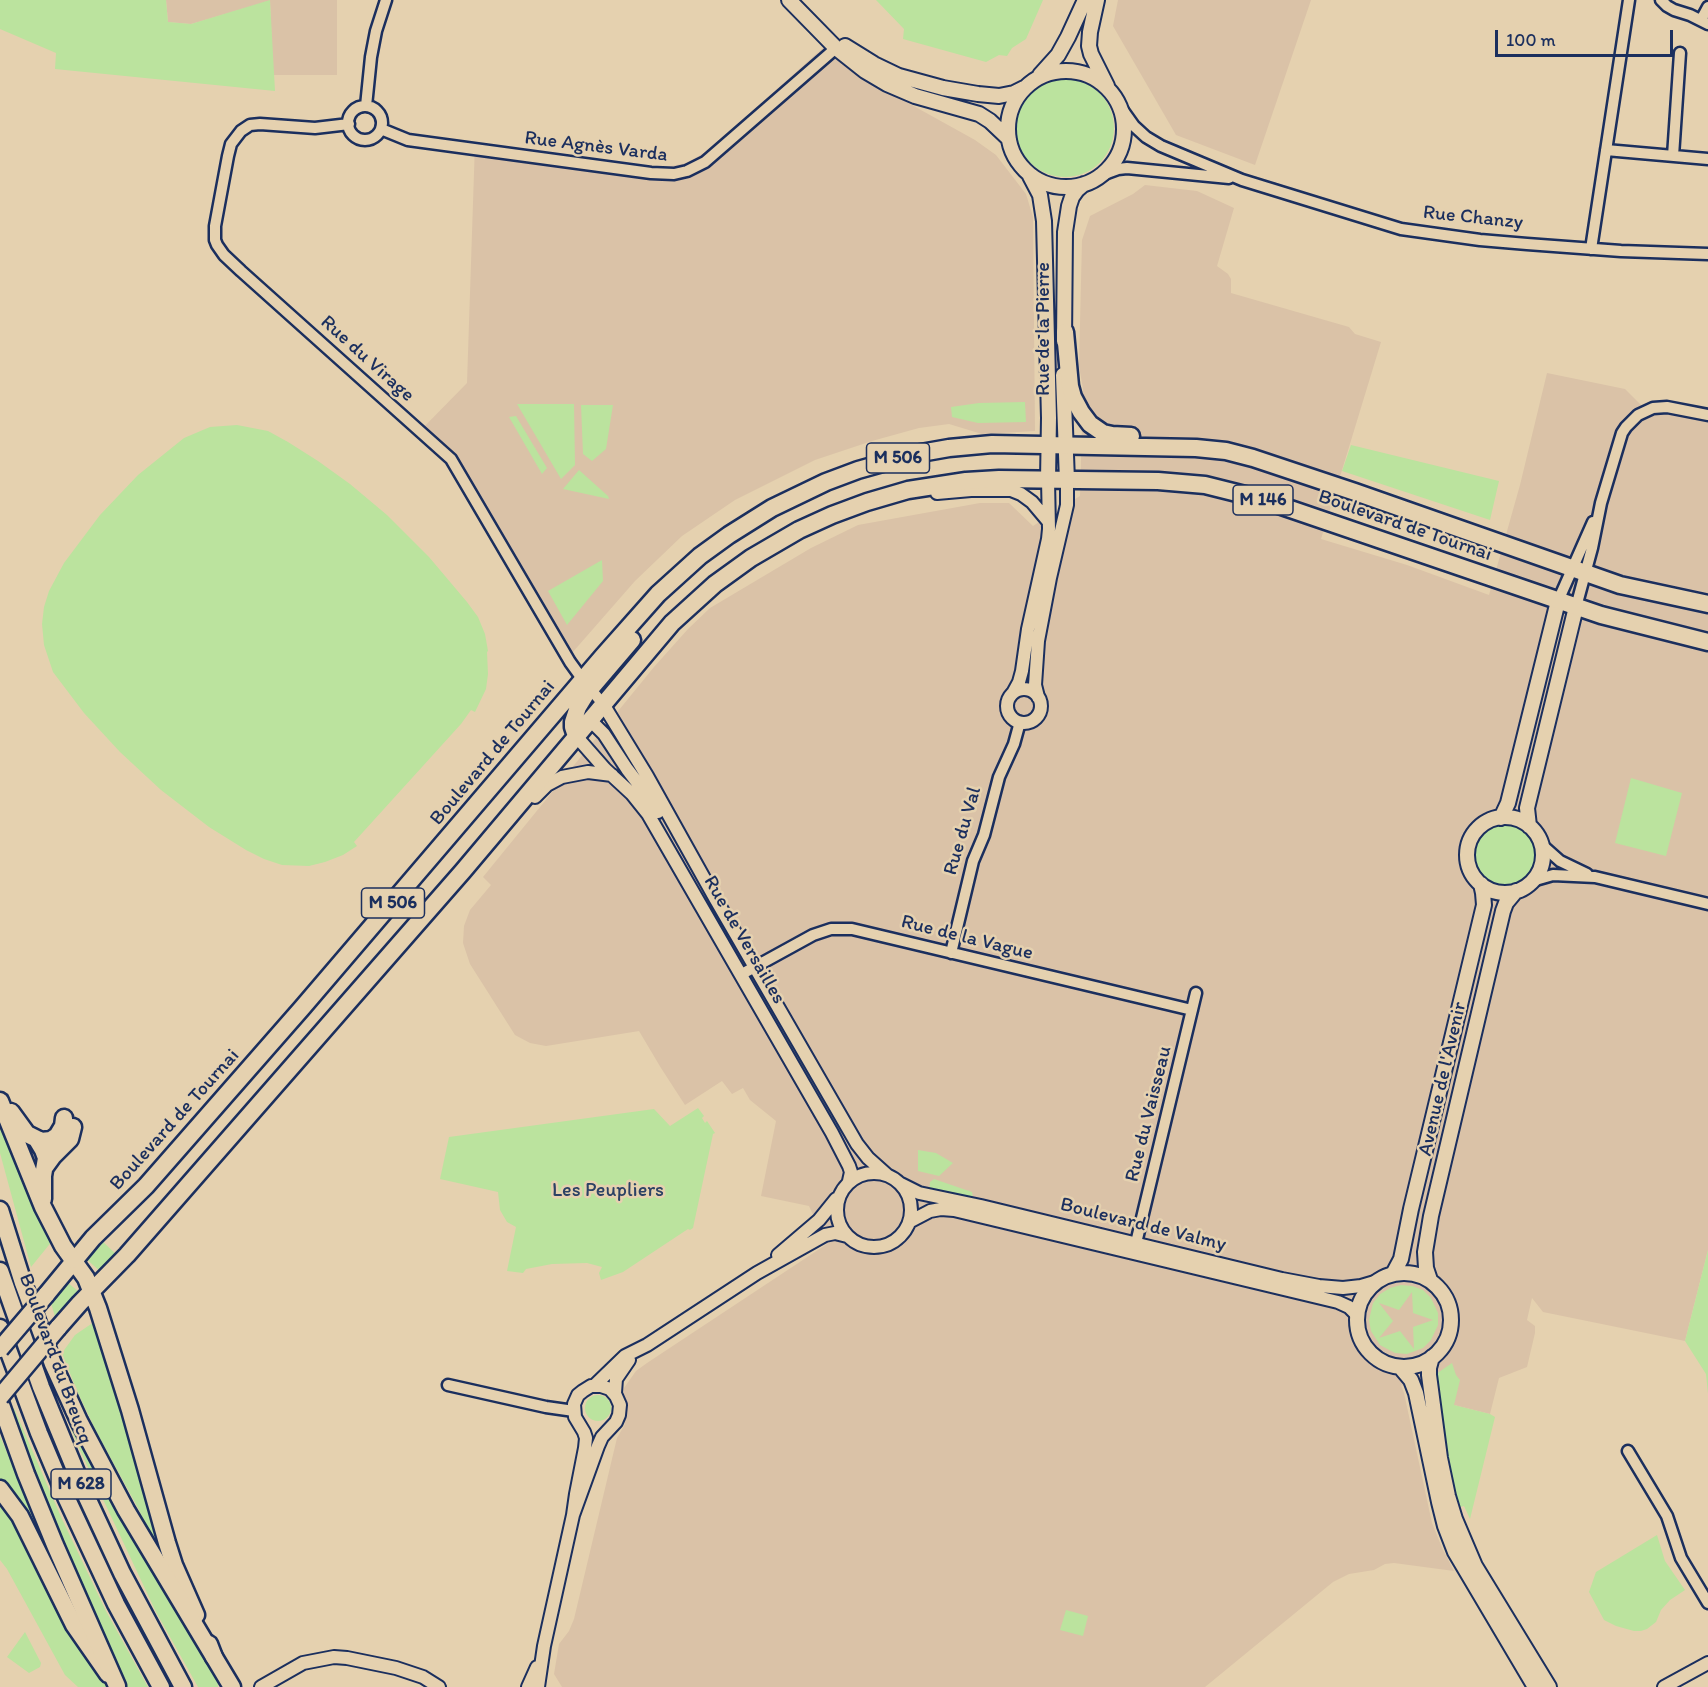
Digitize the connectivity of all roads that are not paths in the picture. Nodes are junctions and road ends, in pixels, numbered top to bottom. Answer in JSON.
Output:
{"nodes":[{"id":1,"x":386,"y":0,"type":"edge"},
{"id":2,"x":789,"y":0,"type":"edge"},
{"id":3,"x":797,"y":0,"type":"edge"},
{"id":4,"x":1084,"y":0,"type":"edge"},
{"id":5,"x":1097,"y":0,"type":"edge"},
{"id":6,"x":1629,"y":0,"type":"edge"},
{"id":7,"x":1661,"y":0,"type":"edge"},
{"id":8,"x":1708,"y":7,"type":"edge"},
{"id":9,"x":1704,"y":22,"type":"edge"},
{"id":10,"x":836,"y":48,"type":"junction"},
{"id":11,"x":1680,"y":53,"type":"dead end"},
{"id":12,"x":1030,"y":83,"type":"junction"},
{"id":13,"x":1109,"y":90,"type":"junction"},
{"id":14,"x":1119,"y":105,"type":"junction"},
{"id":15,"x":366,"y":106,"type":"junction"},
{"id":16,"x":349,"y":124,"type":"junction"},
{"id":17,"x":381,"y":129,"type":"junction"},
{"id":18,"x":1009,"y":139,"type":"junction"},
{"id":19,"x":1606,"y":150,"type":"junction"},
{"id":20,"x":1672,"y":156,"type":"junction"},
{"id":21,"x":1708,"y":159,"type":"edge"},
{"id":22,"x":1027,"y":172,"type":"junction"},
{"id":23,"x":1099,"y":176,"type":"junction"},
{"id":24,"x":1242,"y":180,"type":"junction"},
{"id":25,"x":1084,"y":184,"type":"junction"},
{"id":26,"x":1591,"y":249,"type":"junction"},
{"id":27,"x":1708,"y":254,"type":"edge"},
{"id":28,"x":1065,"y":332,"type":"junction"},
{"id":29,"x":1708,"y":415,"type":"edge"},
{"id":30,"x":1048,"y":444,"type":"junction"},
{"id":31,"x":1066,"y":445,"type":"junction"},
{"id":32,"x":1226,"y":451,"type":"junction"},
{"id":33,"x":1048,"y":480,"type":"junction"},
{"id":34,"x":1067,"y":481,"type":"junction"},
{"id":35,"x":879,"y":498,"type":"junction"},
{"id":36,"x":1049,"y":521,"type":"junction"},
{"id":37,"x":1578,"y":571,"type":"junction"},
{"id":38,"x":1558,"y":600,"type":"junction"},
{"id":39,"x":1708,"y":604,"type":"edge"},
{"id":40,"x":1576,"y":607,"type":"junction"},
{"id":41,"x":1708,"y":642,"type":"edge"},
{"id":42,"x":586,"y":685,"type":"junction"},
{"id":43,"x":1013,"y":693,"type":"junction"},
{"id":44,"x":1038,"y":697,"type":"junction"},
{"id":45,"x":603,"y":704,"type":"junction"},
{"id":46,"x":582,"y":718,"type":"junction"},
{"id":47,"x":1020,"y":722,"type":"junction"},
{"id":48,"x":542,"y":728,"type":"junction"},
{"id":49,"x":576,"y":736,"type":"junction"},
{"id":50,"x":612,"y":776,"type":"junction"},
{"id":51,"x":1501,"y":818,"type":"junction"},
{"id":52,"x":1529,"y":826,"type":"junction"},
{"id":53,"x":1542,"y":845,"type":"junction"},
{"id":54,"x":463,"y":871,"type":"junction"},
{"id":55,"x":1595,"y":877,"type":"junction"},
{"id":56,"x":1532,"y":881,"type":"junction"},
{"id":57,"x":1481,"y":884,"type":"junction"},
{"id":58,"x":1516,"y":891,"type":"junction"},
{"id":59,"x":715,"y":898,"type":"junction"},
{"id":60,"x":1708,"y":904,"type":"edge"},
{"id":61,"x":951,"y":953,"type":"junction"},
{"id":62,"x":755,"y":967,"type":"junction"},
{"id":63,"x":742,"y":974,"type":"junction"},
{"id":64,"x":1196,"y":993,"type":"dead end"},
{"id":65,"x":1192,"y":1010,"type":"junction"},
{"id":66,"x":0,"y":1096,"type":"edge"},
{"id":67,"x":0,"y":1101,"type":"edge"},
{"id":68,"x":37,"y":1140,"type":"junction"},
{"id":69,"x":45,"y":1167,"type":"junction"},
{"id":70,"x":887,"y":1175,"type":"junction"},
{"id":71,"x":849,"y":1181,"type":"junction"},
{"id":72,"x":901,"y":1184,"type":"junction"},
{"id":73,"x":840,"y":1192,"type":"junction"},
{"id":74,"x":44,"y":1207,"type":"junction"},
{"id":75,"x":0,"y":1210,"type":"edge"},
{"id":76,"x":909,"y":1222,"type":"junction"},
{"id":77,"x":847,"y":1236,"type":"junction"},
{"id":78,"x":1136,"y":1243,"type":"junction"},
{"id":79,"x":73,"y":1260,"type":"junction"},
{"id":80,"x":0,"y":1271,"type":"edge"},
{"id":81,"x":757,"y":1273,"type":"junction"},
{"id":82,"x":1393,"y":1274,"type":"junction"},
{"id":83,"x":1430,"y":1280,"type":"junction"},
{"id":84,"x":1378,"y":1281,"type":"junction"},
{"id":85,"x":93,"y":1292,"type":"junction"},
{"id":86,"x":1357,"y":1315,"type":"junction"},
{"id":87,"x":0,"y":1328,"type":"edge"},
{"id":88,"x":647,"y":1345,"type":"junction"},
{"id":89,"x":0,"y":1348,"type":"edge"},
{"id":90,"x":1432,"y":1357,"type":"junction"},
{"id":91,"x":1400,"y":1367,"type":"junction"},
{"id":92,"x":448,"y":1385,"type":"dead end"},
{"id":93,"x":594,"y":1386,"type":"junction"},
{"id":94,"x":615,"y":1394,"type":"junction"},
{"id":95,"x":0,"y":1396,"type":"edge"},
{"id":96,"x":0,"y":1402,"type":"edge"},
{"id":97,"x":574,"y":1411,"type":"junction"},
{"id":98,"x":580,"y":1425,"type":"junction"},
{"id":99,"x":611,"y":1427,"type":"junction"},
{"id":100,"x":1628,"y":1451,"type":"dead end"},
{"id":101,"x":0,"y":1489,"type":"edge"},
{"id":102,"x":573,"y":1515,"type":"junction"},
{"id":103,"x":1708,"y":1604,"type":"edge"},
{"id":104,"x":544,"y":1646,"type":"junction"},
{"id":105,"x":214,"y":1657,"type":"junction"},
{"id":106,"x":1708,"y":1665,"type":"edge"},
{"id":107,"x":117,"y":1687,"type":"edge"},
{"id":108,"x":161,"y":1687,"type":"edge"},
{"id":109,"x":183,"y":1687,"type":"edge"},
{"id":110,"x":232,"y":1687,"type":"edge"},
{"id":111,"x":261,"y":1687,"type":"edge"},
{"id":112,"x":439,"y":1687,"type":"edge"},
{"id":113,"x":528,"y":1687,"type":"edge"},
{"id":114,"x":538,"y":1687,"type":"edge"},
{"id":115,"x":1535,"y":1687,"type":"edge"},
{"id":116,"x":1549,"y":1687,"type":"edge"},
{"id":117,"x":1664,"y":1687,"type":"edge"},
{"id":118,"x":1679,"y":1687,"type":"edge"}],
"edges":[{"from":1,"to":15,"type":"street"},
{"from":2,"to":10,"type":"main road"},
{"from":3,"to":12,"type":"main road"},
{"from":4,"to":12,"type":"main road"},
{"from":5,"to":13,"type":"main road"},
{"from":6,"to":19,"type":"street"},
{"from":7,"to":9,"type":"street"},
{"from":8,"to":9,"type":"street"},
{"from":10,"to":17,"type":"street","name":"Rue Agnès Varda"},
{"from":10,"to":18,"type":"main road"},
{"from":11,"to":20,"type":"street"},
{"from":12,"to":13,"type":"main road"},
{"from":12,"to":18,"type":"main road"},
{"from":13,"to":14,"type":"main road"},
{"from":14,"to":23,"type":"main road"},
{"from":14,"to":24,"type":"street","name":"Rue Chanzy"},
{"from":15,"to":16,"type":"street"},
{"from":15,"to":17,"type":"street"},
{"from":16,"to":17,"type":"street"},
{"from":16,"to":42,"type":"street","name":"Rue du Virage"},
{"from":18,"to":22,"type":"main road"},
{"from":19,"to":20,"type":"street"},
{"from":19,"to":26,"type":"street"},
{"from":20,"to":21,"type":"street"},
{"from":22,"to":25,"type":"main road"},
{"from":22,"to":30,"type":"main road","name":"Rue de la Pierre"},
{"from":23,"to":24,"type":"street","name":"Rue Chanzy"},
{"from":23,"to":25,"type":"main road"},
{"from":24,"to":26,"type":"street","name":"Rue Chanzy"},
{"from":25,"to":28,"type":"main road","name":"Rue de la Pierre","number":"M 146"},
{"from":26,"to":27,"type":"street","name":"Rue Chanzy"},
{"from":28,"to":31,"type":"main road","name":"Rue de la Pierre","number":"M 146"},
{"from":28,"to":32,"type":"main road","number":"M 146"},
{"from":29,"to":37,"type":"street"},
{"from":30,"to":31,"type":"main road","name":"Boulevard de Tournai","number":"M 146"},
{"from":30,"to":33,"type":"main road"},
{"from":30,"to":42,"type":"main road","name":"Boulevard de Tournai","number":"M 506"},
{"from":31,"to":32,"type":"main road","name":"Boulevard de Tournai","number":"M 146"},
{"from":31,"to":34,"type":"main road","name":"Rue de la Pierre","number":"M 146"},
{"from":32,"to":37,"type":"main road","name":"Boulevard de Tournai","number":"M 146"},
{"from":33,"to":34,"type":"main road","name":"Boulevard de Tournai","number":"M 506"},
{"from":33,"to":35,"type":"main road","name":"Boulevard de Tournai","number":"M 506"},
{"from":33,"to":36,"type":"street"},
{"from":34,"to":38,"type":"main road","name":"Boulevard de Tournai","number":"M 146"},
{"from":34,"to":44,"type":"street"},
{"from":35,"to":36,"type":"street","number":"M 506"},
{"from":35,"to":45,"type":"main road","name":"Boulevard de Tournai","number":"M 506"},
{"from":36,"to":43,"type":"street"},
{"from":37,"to":38,"type":"street"},
{"from":37,"to":39,"type":"main road","name":"Boulevard de Tournai","number":"M 146"},
{"from":37,"to":40,"type":"street"},
{"from":38,"to":40,"type":"main road","name":"Boulevard de Tournai","number":"M 146"},
{"from":38,"to":51,"type":"main road"},
{"from":40,"to":41,"type":"main road","name":"Boulevard de Tournai","number":"M 146"},
{"from":40,"to":52,"type":"main road"},
{"from":42,"to":45,"type":"street","name":"Rue du Virage"},
{"from":42,"to":46,"type":"main road","number":"M 506"},
{"from":42,"to":48,"type":"main road","name":"Boulevard de Tournai","number":"M 506"},
{"from":43,"to":44,"type":"street"},
{"from":43,"to":47,"type":"street"},
{"from":44,"to":47,"type":"street"},
{"from":45,"to":46,"type":"main road","name":"Boulevard de Tournai","number":"M 506"},
{"from":45,"to":59,"type":"street","name":"Rue de Versailles"},
{"from":46,"to":48,"type":"main road","number":"M 506"},
{"from":46,"to":49,"type":"main road"},
{"from":46,"to":59,"type":"street","name":"Rue de Versailles"},
{"from":47,"to":61,"type":"street","name":"Rue du Val"},
{"from":48,"to":79,"type":"main road","name":"Boulevard de Tournai","number":"M 506"},
{"from":49,"to":50,"type":"street","name":"Rue de Versailles"},
{"from":49,"to":54,"type":"main road","number":"M 506"},
{"from":50,"to":54,"type":"street","number":"M 506"},
{"from":50,"to":63,"type":"street","name":"Rue de Versailles"},
{"from":51,"to":52,"type":"main road"},
{"from":51,"to":57,"type":"main road"},
{"from":52,"to":53,"type":"main road"},
{"from":53,"to":55,"type":"street"},
{"from":53,"to":56,"type":"main road"},
{"from":54,"to":85,"type":"main road","number":"M 506"},
{"from":55,"to":56,"type":"street"},
{"from":55,"to":60,"type":"street"},
{"from":56,"to":58,"type":"main road"},
{"from":57,"to":58,"type":"main road"},
{"from":57,"to":82,"type":"main road","name":"Avenue de l'Avenir"},
{"from":58,"to":83,"type":"main road","name":"Avenue de l'Avenir"},
{"from":59,"to":62,"type":"street","name":"Rue de Versailles"},
{"from":61,"to":62,"type":"street","name":"Rue de la Vague"},
{"from":61,"to":65,"type":"street","name":"Rue de la Vague"},
{"from":62,"to":63,"type":"street","name":"Rue de la Vague"},
{"from":62,"to":70,"type":"street","name":"Rue de Versailles"},
{"from":63,"to":71,"type":"street","name":"Rue de Versailles"},
{"from":64,"to":65,"type":"street","name":"Rue du Vaisseau"},
{"from":65,"to":78,"type":"street","name":"Rue du Vaisseau"},
{"from":66,"to":68,"type":"main road"},
{"from":67,"to":74,"type":"main road"},
{"from":68,"to":69,"type":"main road"},
{"from":68,"to":69,"type":"main road"},
{"from":69,"to":74,"type":"main road"},
{"from":70,"to":71,"type":"street"},
{"from":70,"to":72,"type":"street"},
{"from":71,"to":73,"type":"street"},
{"from":72,"to":76,"type":"street"},
{"from":72,"to":78,"type":"street","name":"Boulevard de Valmy"},
{"from":73,"to":77,"type":"street"},
{"from":73,"to":81,"type":"street"},
{"from":74,"to":79,"type":"main road"},
{"from":75,"to":105,"type":"main road","number":"M 628"},
{"from":76,"to":77,"type":"street"},
{"from":76,"to":86,"type":"street","name":"Boulevard de Valmy"},
{"from":77,"to":81,"type":"street"},
{"from":78,"to":84,"type":"street","name":"Boulevard de Valmy"},
{"from":79,"to":85,"type":"main road"},
{"from":79,"to":89,"type":"main road","number":"M 506","bridge":true},
{"from":80,"to":109,"type":"main road","name":"Boulevard du Breucq","number":"M 628"},
{"from":81,"to":88,"type":"street"},
{"from":82,"to":83,"type":"main road"},
{"from":82,"to":84,"type":"main road"},
{"from":83,"to":90,"type":"main road"},
{"from":84,"to":86,"type":"main road"},
{"from":85,"to":95,"type":"main road","number":"M 506","bridge":true},
{"from":85,"to":105,"type":"main road"},
{"from":86,"to":91,"type":"main road"},
{"from":87,"to":108,"type":"main road","name":"Boulevard du Breucq","number":"M 628"},
{"from":88,"to":93,"type":"street"},
{"from":88,"to":94,"type":"street"},
{"from":90,"to":91,"type":"main road"},
{"from":90,"to":116,"type":"main road"},
{"from":91,"to":115,"type":"main road"},
{"from":92,"to":97,"type":"street"},
{"from":93,"to":94,"type":"street"},
{"from":93,"to":97,"type":"street"},
{"from":94,"to":99,"type":"street"},
{"from":96,"to":107,"type":"main road","number":"M 628"},
{"from":97,"to":98,"type":"street"},
{"from":98,"to":99,"type":"street"},
{"from":98,"to":102,"type":"street"},
{"from":99,"to":102,"type":"street"},
{"from":100,"to":103,"type":"street"},
{"from":101,"to":107,"type":"main road"},
{"from":102,"to":104,"type":"street"},
{"from":104,"to":113,"type":"street"},
{"from":104,"to":114,"type":"street"},
{"from":105,"to":110,"type":"main road","number":"M 628"},
{"from":106,"to":117,"type":"street"},
{"from":106,"to":118,"type":"street"},
{"from":111,"to":112,"type":"street"}]}
